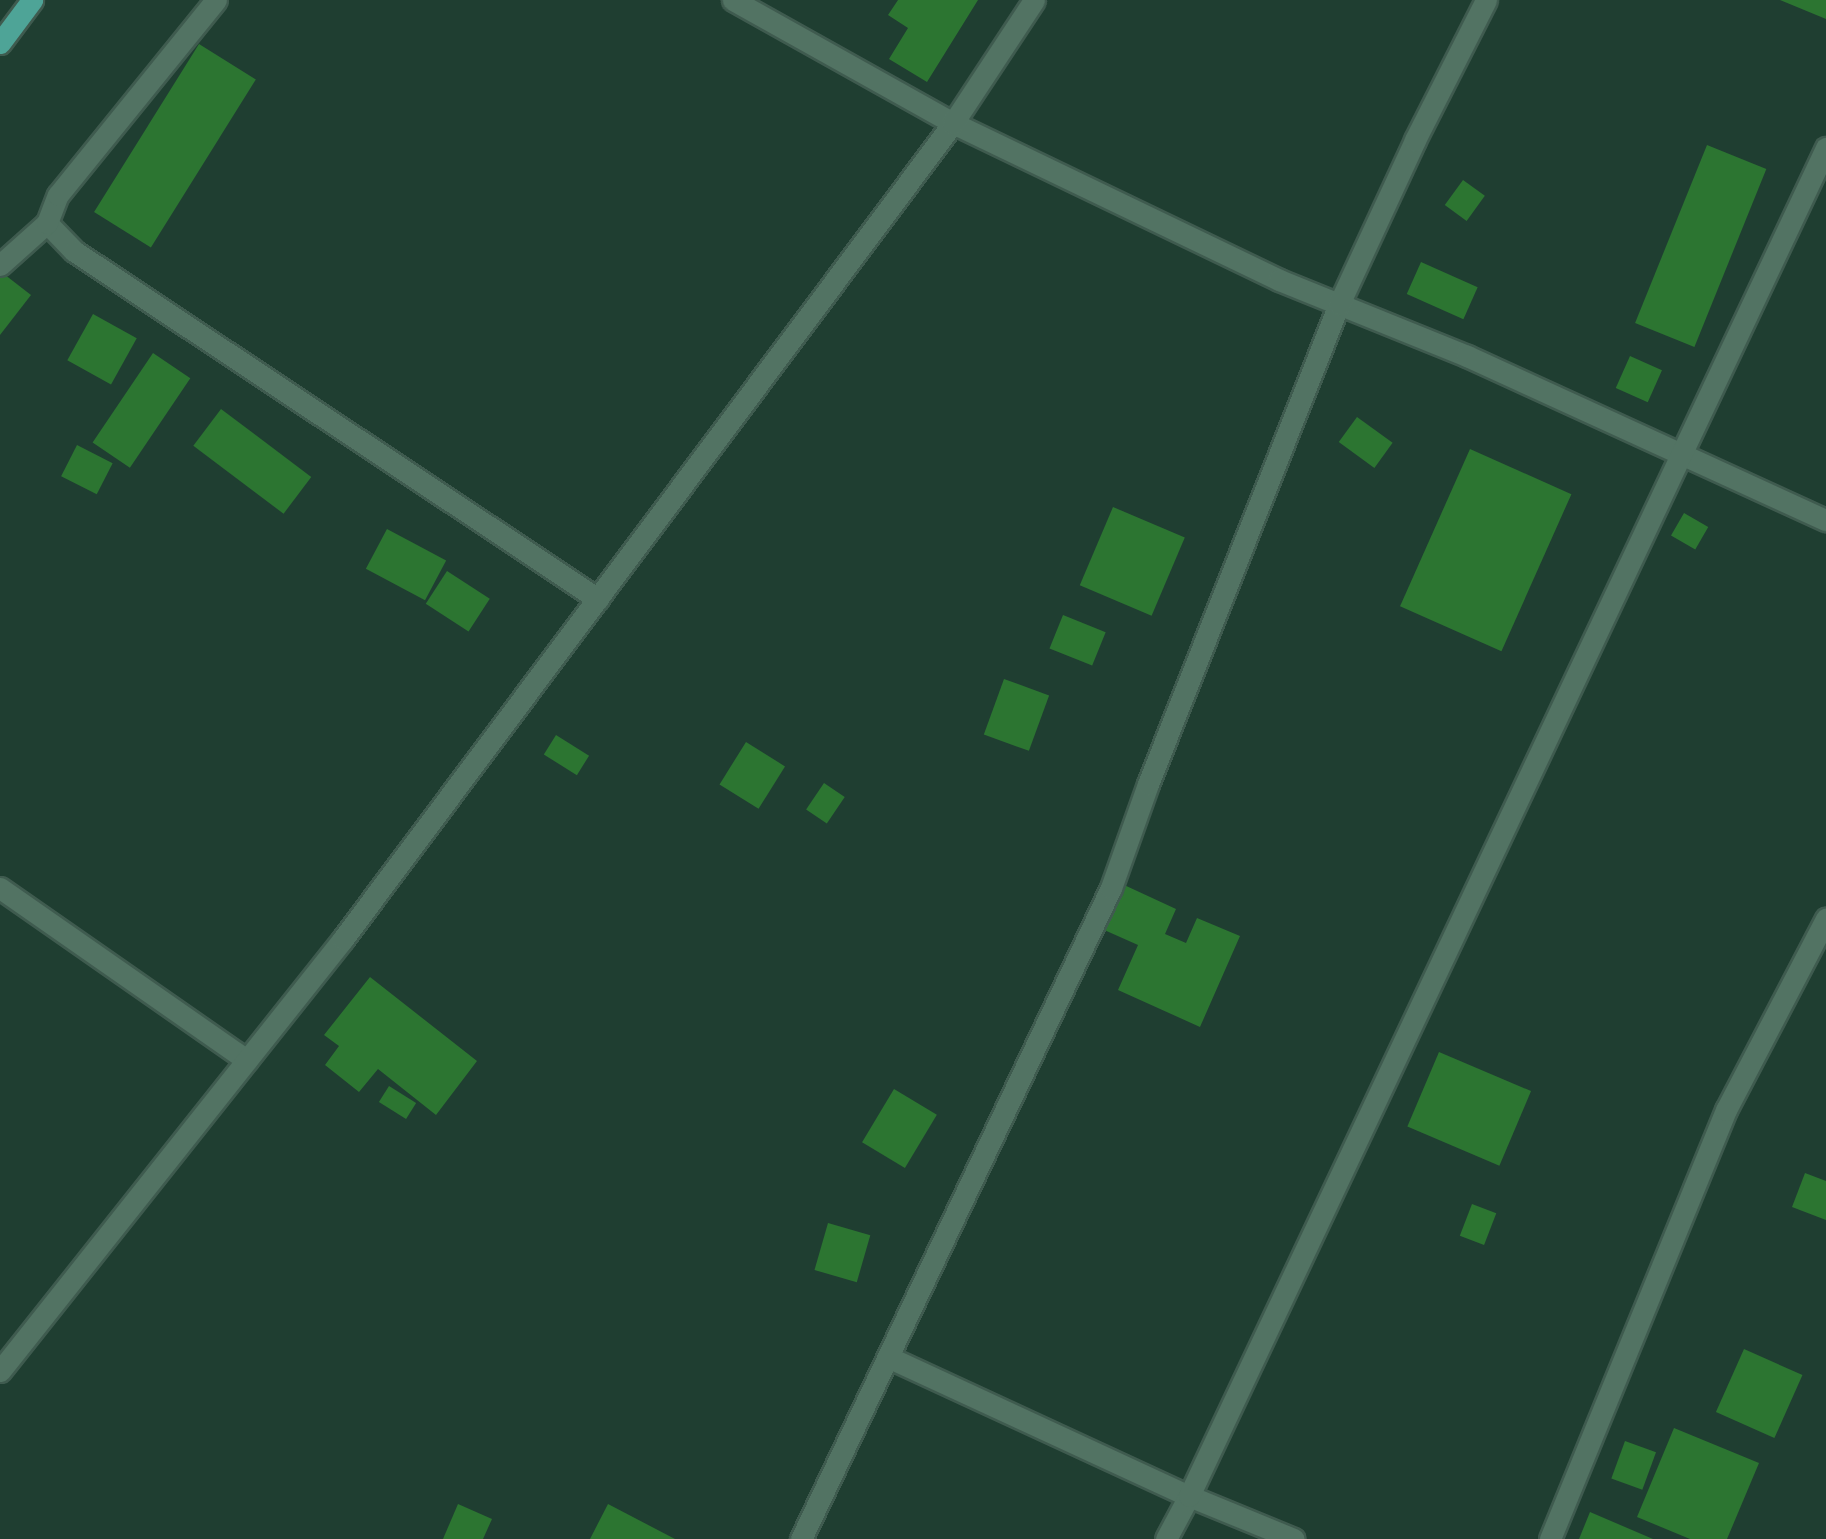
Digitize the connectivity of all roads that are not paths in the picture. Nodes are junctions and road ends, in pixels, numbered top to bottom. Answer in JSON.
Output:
{"nodes":[{"id":1,"x":32,"y":0,"type":"edge"},
{"id":2,"x":216,"y":0,"type":"edge"},
{"id":3,"x":733,"y":0,"type":"edge"},
{"id":4,"x":1034,"y":0,"type":"edge"},
{"id":5,"x":1486,"y":0,"type":"edge"},
{"id":6,"x":0,"y":43,"type":"edge"},
{"id":7,"x":953,"y":123,"type":"junction"},
{"id":8,"x":1826,"y":148,"type":"edge"},
{"id":9,"x":47,"y":223,"type":"junction"},
{"id":10,"x":0,"y":265,"type":"edge"},
{"id":11,"x":1339,"y":304,"type":"junction"},
{"id":12,"x":1683,"y":454,"type":"junction"},
{"id":13,"x":1826,"y":520,"type":"edge"},
{"id":14,"x":598,"y":599,"type":"junction"},
{"id":15,"x":0,"y":888,"type":"edge"},
{"id":16,"x":1826,"y":919,"type":"edge"},
{"id":17,"x":247,"y":1060,"type":"junction"},
{"id":18,"x":888,"y":1357,"type":"junction"},
{"id":19,"x":0,"y":1371,"type":"edge"},
{"id":20,"x":1189,"y":1496,"type":"junction"},
{"id":21,"x":801,"y":1539,"type":"edge"},
{"id":22,"x":1166,"y":1539,"type":"edge"},
{"id":23,"x":1294,"y":1539,"type":"edge"},
{"id":24,"x":1550,"y":1539,"type":"edge"}],
"edges":[{"from":1,"to":6,"type":"highway"},
{"from":2,"to":9,"type":"street"},
{"from":3,"to":7,"type":"street"},
{"from":4,"to":7,"type":"street"},
{"from":5,"to":11,"type":"street"},
{"from":7,"to":11,"type":"street"},
{"from":7,"to":14,"type":"street"},
{"from":8,"to":12,"type":"street"},
{"from":9,"to":10,"type":"street"},
{"from":9,"to":14,"type":"street"},
{"from":11,"to":12,"type":"street"},
{"from":11,"to":18,"type":"street"},
{"from":12,"to":13,"type":"street"},
{"from":12,"to":20,"type":"street"},
{"from":14,"to":17,"type":"street"},
{"from":15,"to":17,"type":"street"},
{"from":16,"to":24,"type":"street"},
{"from":17,"to":19,"type":"street"},
{"from":18,"to":20,"type":"street"},
{"from":18,"to":21,"type":"street"},
{"from":20,"to":22,"type":"street"},
{"from":20,"to":23,"type":"street"}]}
